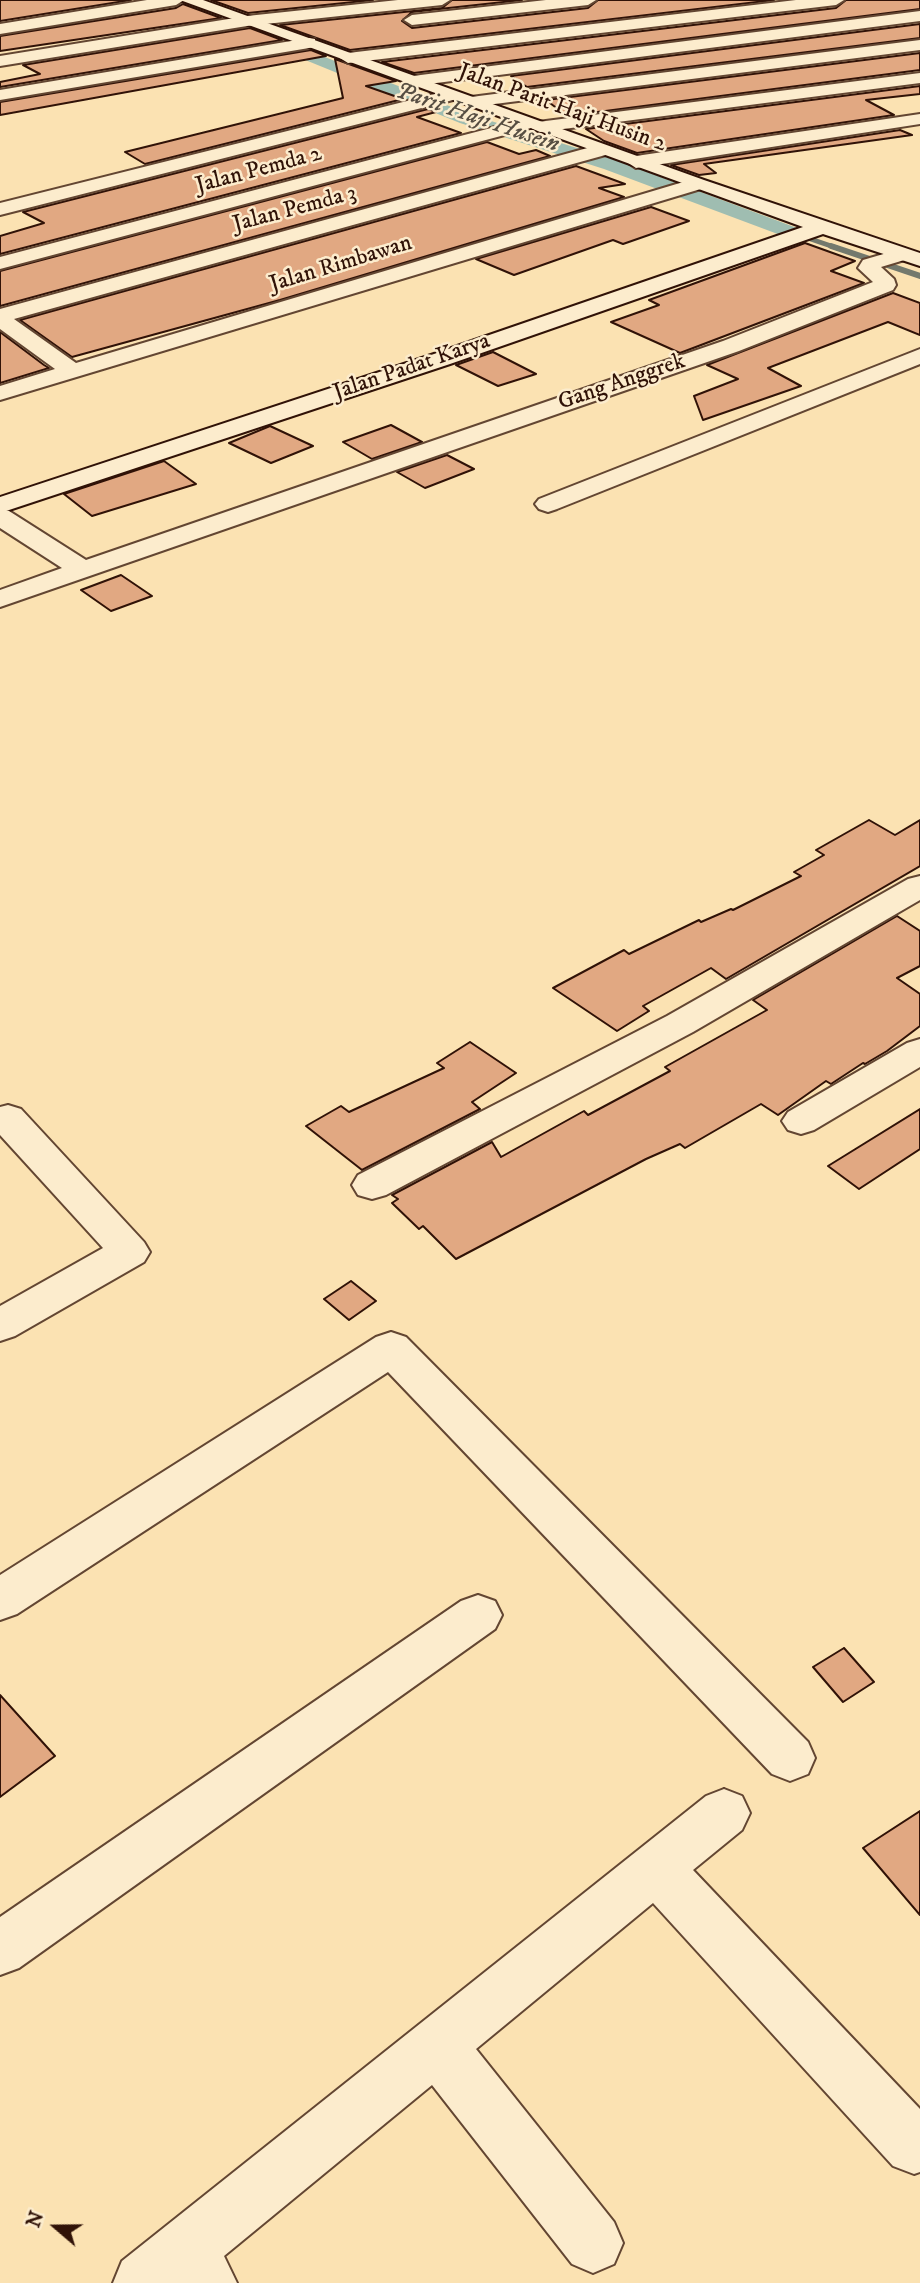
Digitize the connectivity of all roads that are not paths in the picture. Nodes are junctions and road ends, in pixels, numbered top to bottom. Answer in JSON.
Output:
{"nodes":[{"id":1,"x":175,"y":0,"type":"edge"},
{"id":2,"x":188,"y":0,"type":"edge"},
{"id":3,"x":442,"y":0,"type":"edge"},
{"id":4,"x":588,"y":0,"type":"edge"},
{"id":5,"x":836,"y":0,"type":"edge"},
{"id":6,"x":920,"y":16,"type":"edge"},
{"id":7,"x":233,"y":24,"type":"junction"},
{"id":8,"x":846,"y":26,"type":"junction"},
{"id":9,"x":0,"y":29,"type":"edge"},
{"id":10,"x":291,"y":43,"type":"junction"},
{"id":11,"x":920,"y":45,"type":"edge"},
{"id":12,"x":890,"y":49,"type":"junction"},
{"id":13,"x":348,"y":58,"type":"junction"},
{"id":14,"x":0,"y":61,"type":"edge"},
{"id":15,"x":920,"y":63,"type":"edge"},
{"id":16,"x":920,"y":78,"type":"edge"},
{"id":17,"x":413,"y":81,"type":"junction"},
{"id":18,"x":0,"y":95,"type":"edge"},
{"id":19,"x":435,"y":100,"type":"junction"},
{"id":20,"x":471,"y":102,"type":"junction"},
{"id":21,"x":920,"y":119,"type":"edge"},
{"id":22,"x":535,"y":125,"type":"junction"},
{"id":23,"x":594,"y":152,"type":"junction"},
{"id":24,"x":636,"y":162,"type":"junction"},
{"id":25,"x":697,"y":184,"type":"junction"},
{"id":26,"x":0,"y":209,"type":"edge"},
{"id":27,"x":816,"y":229,"type":"junction"},
{"id":28,"x":906,"y":257,"type":"edge"},
{"id":29,"x":0,"y":262,"type":"edge"},
{"id":30,"x":0,"y":318,"type":"edge"},
{"id":31,"x":36,"y":346,"type":"junction"},
{"id":32,"x":12,"y":353,"type":"dead end"},
{"id":33,"x":920,"y":356,"type":"edge"},
{"id":34,"x":73,"y":371,"type":"junction"},
{"id":35,"x":0,"y":393,"type":"edge"},
{"id":36,"x":548,"y":504,"type":"dead end"},
{"id":37,"x":0,"y":505,"type":"edge"},
{"id":38,"x":0,"y":517,"type":"edge"},
{"id":39,"x":83,"y":570,"type":"junction"},
{"id":40,"x":0,"y":599,"type":"edge"},
{"id":41,"x":920,"y":886,"type":"edge"},
{"id":42,"x":920,"y":1051,"type":"edge"},
{"id":43,"x":801,"y":1121,"type":"dead end"},
{"id":44,"x":0,"y":1122,"type":"edge"},
{"id":45,"x":372,"y":1185,"type":"dead end"},
{"id":46,"x":0,"y":1325,"type":"edge"},
{"id":47,"x":0,"y":1600,"type":"edge"},
{"id":48,"x":478,"y":1615,"type":"dead end"},
{"id":49,"x":790,"y":1758,"type":"dead end"},
{"id":50,"x":724,"y":1813,"type":"dead end"},
{"id":51,"x":656,"y":1868,"type":"junction"},
{"id":52,"x":0,"y":1949,"type":"edge"},
{"id":53,"x":437,"y":2046,"type":"junction"},
{"id":54,"x":914,"y":2145,"type":"dead end"},
{"id":55,"x":593,"y":2243,"type":"dead end"},
{"id":56,"x":178,"y":2272,"type":"edge"}],
"edges":[{"from":1,"to":9,"type":"street"},
{"from":2,"to":7,"type":"street","name":"Jalan Parit Haji Husin 2"},
{"from":3,"to":7,"type":"street"},
{"from":4,"to":10,"type":"street"},
{"from":5,"to":13,"type":"street"},
{"from":6,"to":8,"type":"street"},
{"from":7,"to":10,"type":"street","name":"Jalan Parit Haji Husin 2"},
{"from":7,"to":14,"type":"street"},
{"from":8,"to":12,"type":"street"},
{"from":8,"to":17,"type":"street"},
{"from":10,"to":13,"type":"street","name":"Jalan Parit Haji Husin 2"},
{"from":10,"to":18,"type":"street"},
{"from":11,"to":12,"type":"street"},
{"from":12,"to":15,"type":"street"},
{"from":12,"to":20,"type":"street"},
{"from":13,"to":17,"type":"street","name":"Jalan Parit Haji Husin 2"},
{"from":16,"to":22,"type":"street","name":"Jalan Pemda 2"},
{"from":17,"to":19,"type":"street","name":"Jalan Parit Haji Husin 2"},
{"from":19,"to":20,"type":"street","name":"Jalan Parit Haji Husin 2"},
{"from":19,"to":26,"type":"street"},
{"from":20,"to":22,"type":"street","name":"Jalan Parit Haji Husin 2"},
{"from":21,"to":24,"type":"street"},
{"from":22,"to":23,"type":"street","name":"Jalan Parit Haji Husin 2"},
{"from":22,"to":29,"type":"street","name":"Jalan Pemda 2"},
{"from":23,"to":24,"type":"street","name":"Jalan Parit Haji Husin 2"},
{"from":23,"to":30,"type":"street","name":"Jalan Pemda 3"},
{"from":24,"to":25,"type":"street","name":"Jalan Parit Haji Husin 2"},
{"from":25,"to":27,"type":"street","name":"Jalan Parit Haji Husin 2"},
{"from":25,"to":34,"type":"street","name":"Jalan Rimbawan"},
{"from":27,"to":28,"type":"street","name":"Jalan Parit Haji Husin 2"},
{"from":27,"to":37,"type":"street","name":"Jalan Padat Karya"},
{"from":28,"to":39,"type":"street","name":"Gang Anggrek"},
{"from":30,"to":31,"type":"street"},
{"from":31,"to":32,"type":"street"},
{"from":31,"to":34,"type":"street"},
{"from":33,"to":36,"type":"street"},
{"from":34,"to":35,"type":"street","name":"Jalan Rimbawan"},
{"from":38,"to":39,"type":"street"},
{"from":39,"to":40,"type":"street"},
{"from":41,"to":45,"type":"street"},
{"from":42,"to":43,"type":"street"},
{"from":44,"to":46,"type":"street"},
{"from":47,"to":49,"type":"street"},
{"from":48,"to":52,"type":"street"},
{"from":50,"to":51,"type":"street"},
{"from":51,"to":53,"type":"street"},
{"from":51,"to":54,"type":"street"},
{"from":53,"to":55,"type":"street"},
{"from":53,"to":56,"type":"street"}]}
